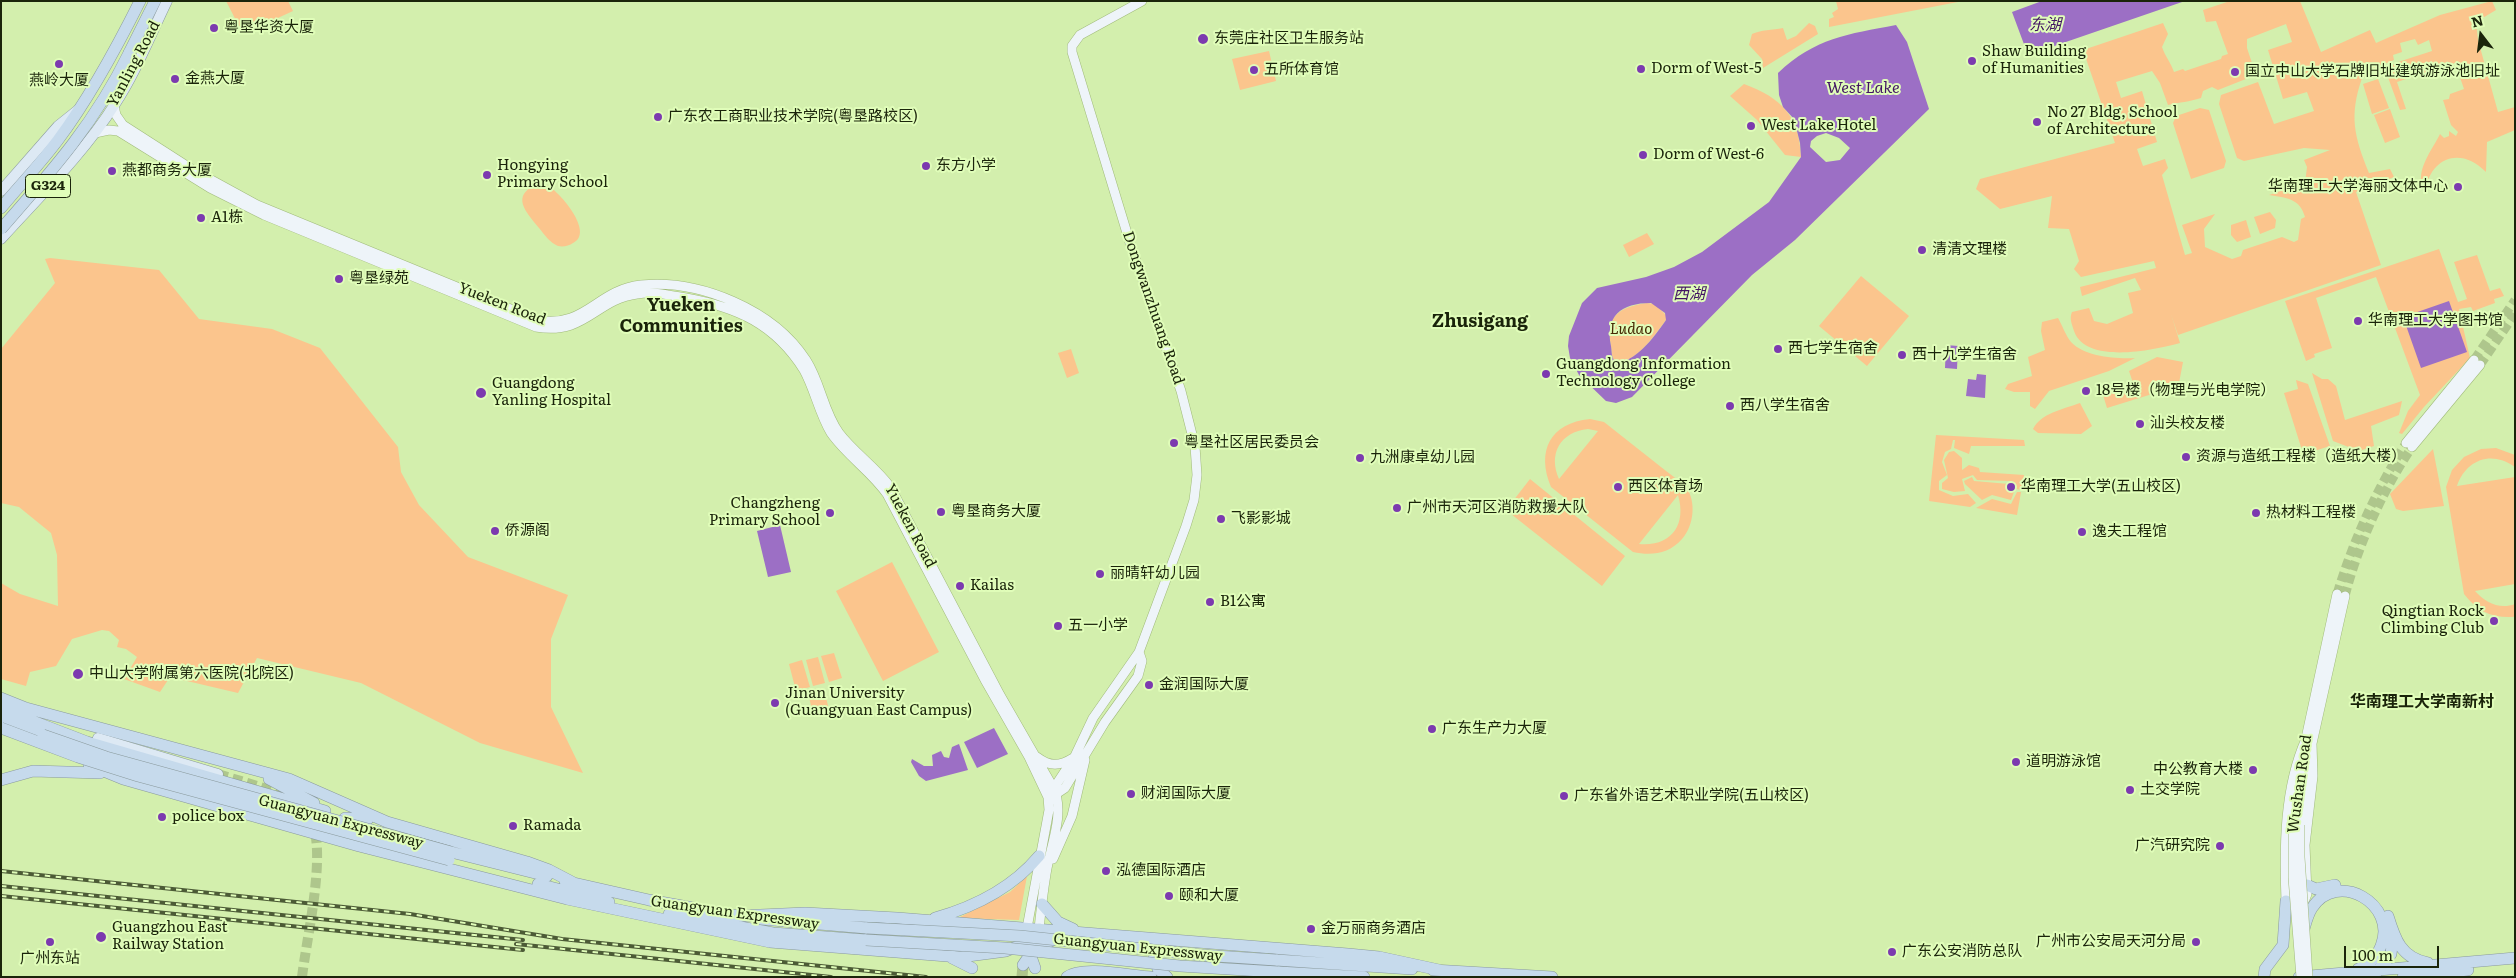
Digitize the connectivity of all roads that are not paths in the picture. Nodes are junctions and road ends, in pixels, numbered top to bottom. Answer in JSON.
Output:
{"nodes":[{"id":1,"x":140,"y":1,"type":"edge"},
{"id":2,"x":155,"y":1,"type":"edge"},
{"id":3,"x":167,"y":1,"type":"edge"},
{"id":4,"x":1142,"y":1,"type":"edge"},
{"id":5,"x":114,"y":106,"type":"junction"},
{"id":6,"x":79,"y":109,"type":"junction"},
{"id":7,"x":95,"y":133,"type":"junction"},
{"id":8,"x":1,"y":190,"type":"edge"},
{"id":9,"x":1,"y":208,"type":"edge"},
{"id":10,"x":1,"y":229,"type":"edge"},
{"id":11,"x":1,"y":239,"type":"edge"},
{"id":12,"x":2477,"y":362,"type":"tunnel mouth"},
{"id":13,"x":2409,"y":445,"type":"tunnel mouth"},
{"id":14,"x":2341,"y":595,"type":"tunnel mouth"},
{"id":15,"x":1139,"y":652,"type":"junction"},
{"id":16,"x":1,"y":698,"type":"edge"},
{"id":17,"x":1,"y":709,"type":"edge"},
{"id":18,"x":18,"y":710,"type":"junction"},
{"id":19,"x":1,"y":717,"type":"edge"},
{"id":20,"x":1,"y":729,"type":"edge"},
{"id":21,"x":98,"y":738,"type":"joint"},
{"id":22,"x":2309,"y":741,"type":"junction"},
{"id":23,"x":1086,"y":753,"type":"junction"},
{"id":24,"x":1075,"y":756,"type":"junction"},
{"id":25,"x":1036,"y":757,"type":"junction"},
{"id":26,"x":253,"y":770,"type":"junction"},
{"id":27,"x":108,"y":773,"type":"junction"},
{"id":28,"x":218,"y":774,"type":"tunnel mouth"},
{"id":29,"x":1,"y":780,"type":"edge"},
{"id":30,"x":1053,"y":794,"type":"junction"},
{"id":31,"x":325,"y":810,"type":"junction"},
{"id":32,"x":387,"y":822,"type":"junction"},
{"id":33,"x":2297,"y":825,"type":"junction"},
{"id":34,"x":330,"y":836,"type":"junction"},
{"id":35,"x":359,"y":846,"type":"junction"},
{"id":36,"x":450,"y":856,"type":"junction"},
{"id":37,"x":1039,"y":856,"type":"junction"},
{"id":38,"x":1046,"y":873,"type":"junction"},
{"id":39,"x":572,"y":882,"type":"junction"},
{"id":40,"x":2307,"y":885,"type":"junction"},
{"id":41,"x":2286,"y":901,"type":"junction"},
{"id":42,"x":1042,"y":904,"type":"junction"},
{"id":43,"x":610,"y":910,"type":"junction"},
{"id":44,"x":738,"y":916,"type":"junction"},
{"id":45,"x":704,"y":921,"type":"junction"},
{"id":46,"x":927,"y":921,"type":"junction"},
{"id":47,"x":951,"y":922,"type":"junction"},
{"id":48,"x":996,"y":925,"type":"junction"},
{"id":49,"x":1033,"y":928,"type":"junction"},
{"id":50,"x":2304,"y":929,"type":"junction"},
{"id":51,"x":866,"y":934,"type":"junction"},
{"id":52,"x":1084,"y":934,"type":"junction"},
{"id":53,"x":2394,"y":936,"type":"junction"},
{"id":54,"x":1124,"y":937,"type":"junction"},
{"id":55,"x":1172,"y":941,"type":"junction"},
{"id":56,"x":1031,"y":947,"type":"junction"},
{"id":57,"x":945,"y":956,"type":"junction"},
{"id":58,"x":2515,"y":958,"type":"edge"},
{"id":59,"x":2444,"y":964,"type":"junction"},
{"id":60,"x":2515,"y":964,"type":"edge"},
{"id":61,"x":1277,"y":966,"type":"junction"},
{"id":62,"x":1029,"y":967,"type":"tunnel mouth"},
{"id":63,"x":972,"y":968,"type":"dead end"},
{"id":64,"x":1439,"y":970,"type":"junction"},
{"id":65,"x":2350,"y":972,"type":"junction"},
{"id":66,"x":2376,"y":973,"type":"edge"},
{"id":67,"x":1120,"y":974,"type":"junction"},
{"id":68,"x":1067,"y":977,"type":"edge"},
{"id":69,"x":1151,"y":977,"type":"edge"},
{"id":70,"x":1167,"y":977,"type":"edge"},
{"id":71,"x":1364,"y":977,"type":"edge"},
{"id":72,"x":1552,"y":977,"type":"edge"},
{"id":73,"x":2264,"y":977,"type":"edge"},
{"id":74,"x":2300,"y":977,"type":"edge"},
{"id":75,"x":2308,"y":977,"type":"edge"},
{"id":76,"x":2403,"y":977,"type":"edge"}],
"edges":[{"from":1,"to":6,"type":"highway","name":"Yanling Road","number":"G324"},
{"from":2,"to":10,"type":"highway","bridge":true},
{"from":3,"to":5,"type":"main road","name":"Yanling Road","number":"G324"},
{"from":4,"to":15,"type":"main road","name":"Dongwanzhuang Road"},
{"from":5,"to":7,"type":"main road","name":"Yanling Road","number":"G324"},
{"from":5,"to":25,"type":"main road","name":"Yueken Road"},
{"from":6,"to":8,"type":"main road","name":"Yanling Road","number":"G324"},
{"from":6,"to":9,"type":"highway","name":"Yanling Road"},
{"from":7,"to":11,"type":"main road","name":"Yanling Road","number":"G324"},
{"from":7,"to":30,"type":"main road","name":"Yueken Road"},
{"from":12,"to":13,"type":"main road"},
{"from":14,"to":22,"type":"main road","name":"Wushan Road"},
{"from":15,"to":23,"type":"main road","name":"Dongwanzhuang Road"},
{"from":15,"to":24,"type":"main road","name":"Dongwanzhuang Road"},
{"from":16,"to":18,"type":"highway"},
{"from":17,"to":18,"type":"highway"},
{"from":18,"to":21,"type":"highway"},
{"from":18,"to":26,"type":"highway"},
{"from":18,"to":31,"type":"highway"},
{"from":19,"to":36,"type":"highway","name":"Guangyuan Expressway","bridge":true},
{"from":20,"to":27,"type":"highway"},
{"from":20,"to":36,"type":"highway","name":"Guangyuan Expressway","bridge":true},
{"from":21,"to":28,"type":"main road"},
{"from":22,"to":33,"type":"main road","name":"Wushan Road"},
{"from":22,"to":40,"type":"main road"},
{"from":22,"to":41,"type":"main road"},
{"from":23,"to":30,"type":"main road","name":"Dongwanzhuang Road"},
{"from":23,"to":38,"type":"main road"},
{"from":24,"to":25,"type":"main road"},
{"from":24,"to":30,"type":"main road","name":"Dongwanzhuang Road"},
{"from":25,"to":30,"type":"main road","name":"Yueken Road"},
{"from":26,"to":31,"type":"highway"},
{"from":26,"to":32,"type":"highway"},
{"from":27,"to":29,"type":"highway"},
{"from":27,"to":34,"type":"highway"},
{"from":30,"to":37,"type":"main road","name":"Yueken Road"},
{"from":30,"to":38,"type":"main road","name":"Yueken Road"},
{"from":31,"to":34,"type":"highway"},
{"from":32,"to":35,"type":"highway"},
{"from":32,"to":39,"type":"highway"},
{"from":33,"to":50,"type":"main road","name":"Wushan Road","bridge":true},
{"from":33,"to":74,"type":"main road","name":"Wushan Road","bridge":true},
{"from":34,"to":35,"type":"highway"},
{"from":35,"to":43,"type":"highway"},
{"from":36,"to":39,"type":"highway","name":"Guangyuan Expressway"},
{"from":36,"to":45,"type":"highway","name":"Guangyuan Expressway"},
{"from":37,"to":46,"type":"highway"},
{"from":37,"to":49,"type":"main road","name":"Yueken Road"},
{"from":38,"to":42,"type":"main road","name":"Yueken Road"},
{"from":39,"to":44,"type":"highway","name":"Guangyuan Expressway"},
{"from":40,"to":41,"type":"main road"},
{"from":40,"to":53,"type":"highway"},
{"from":41,"to":73,"type":"highway"},
{"from":42,"to":49,"type":"main road","name":"Yueken Road"},
{"from":42,"to":52,"type":"highway"},
{"from":43,"to":45,"type":"highway"},
{"from":43,"to":57,"type":"highway"},
{"from":44,"to":46,"type":"highway"},
{"from":44,"to":51,"type":"highway","name":"Guangyuan Expressway"},
{"from":45,"to":51,"type":"highway","name":"Guangyuan Expressway"},
{"from":46,"to":47,"type":"highway"},
{"from":47,"to":48,"type":"highway"},
{"from":47,"to":57,"type":"highway"},
{"from":48,"to":49,"type":"highway"},
{"from":48,"to":56,"type":"highway"},
{"from":49,"to":52,"type":"highway"},
{"from":49,"to":56,"type":"highway"},
{"from":50,"to":65,"type":"highway"},
{"from":50,"to":75,"type":"main road","name":"Wushan Road","bridge":true},
{"from":51,"to":61,"type":"highway","name":"Guangyuan Expressway","bridge":true},
{"from":52,"to":54,"type":"highway"},
{"from":52,"to":56,"type":"highway"},
{"from":53,"to":59,"type":"highway"},
{"from":53,"to":66,"type":"highway"},
{"from":54,"to":55,"type":"highway"},
{"from":54,"to":67,"type":"highway"},
{"from":55,"to":64,"type":"highway"},
{"from":55,"to":70,"type":"highway"},
{"from":56,"to":57,"type":"highway"},
{"from":56,"to":62,"type":"highway"},
{"from":57,"to":63,"type":"highway"},
{"from":58,"to":59,"type":"highway"},
{"from":59,"to":66,"type":"highway"},
{"from":60,"to":76,"type":"highway"},
{"from":61,"to":64,"type":"highway","name":"Guangyuan Expressway"},
{"from":61,"to":71,"type":"highway","name":"Guangyuan Expressway"},
{"from":64,"to":72,"type":"highway","name":"Guangyuan Expressway"},
{"from":65,"to":66,"type":"highway"},
{"from":65,"to":74,"type":"highway"},
{"from":67,"to":68,"type":"highway"},
{"from":67,"to":69,"type":"highway"}]}
